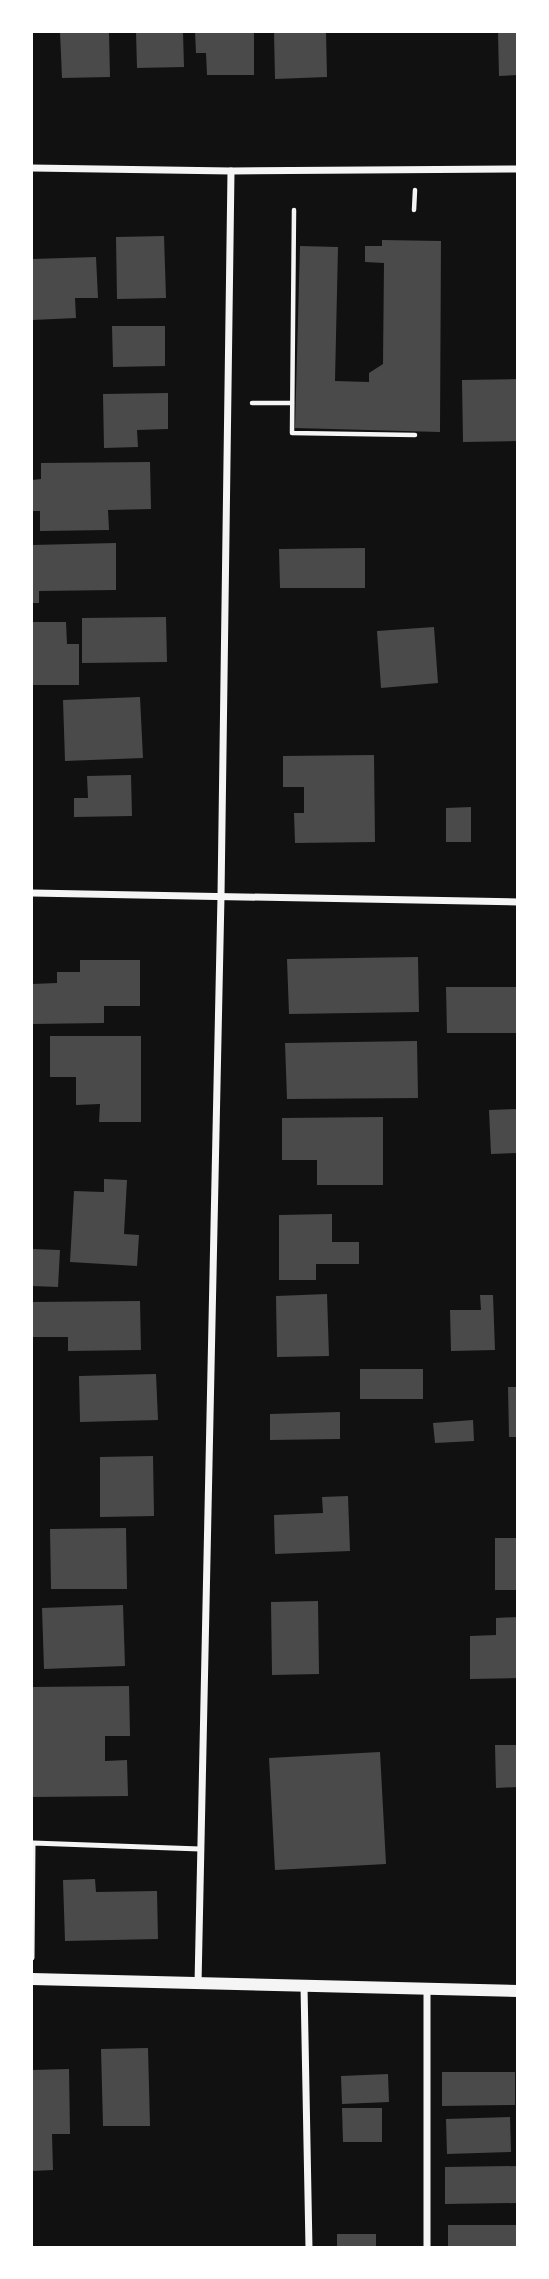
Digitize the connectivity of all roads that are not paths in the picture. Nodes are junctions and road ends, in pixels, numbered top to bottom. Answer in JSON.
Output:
{"nodes":[{"id":1,"x":32,"y":168,"type":"edge"},
{"id":2,"x":517,"y":169,"type":"edge"},
{"id":3,"x":231,"y":170,"type":"junction"},
{"id":4,"x":32,"y":893,"type":"edge"},
{"id":5,"x":221,"y":896,"type":"junction"},
{"id":6,"x":517,"y":902,"type":"edge"},
{"id":7,"x":200,"y":1849,"type":"junction"},
{"id":8,"x":32,"y":1958,"type":"edge"},
{"id":9,"x":32,"y":1979,"type":"edge"},
{"id":10,"x":198,"y":1984,"type":"junction"},
{"id":11,"x":304,"y":1986,"type":"junction"},
{"id":12,"x":427,"y":1989,"type":"junction"},
{"id":13,"x":517,"y":1991,"type":"edge"},
{"id":14,"x":309,"y":2248,"type":"edge"},
{"id":15,"x":427,"y":2248,"type":"edge"}],
"edges":[{"from":1,"to":3,"type":"street"},
{"from":2,"to":3,"type":"street"},
{"from":3,"to":5,"type":"street"},
{"from":4,"to":5,"type":"street"},
{"from":5,"to":6,"type":"street"},
{"from":5,"to":7,"type":"street"},
{"from":7,"to":8,"type":"lane"},
{"from":7,"to":10,"type":"street"},
{"from":9,"to":10,"type":"street"},
{"from":10,"to":11,"type":"street"},
{"from":11,"to":12,"type":"street"},
{"from":11,"to":14,"type":"street"},
{"from":12,"to":13,"type":"street"},
{"from":12,"to":15,"type":"street"}]}
